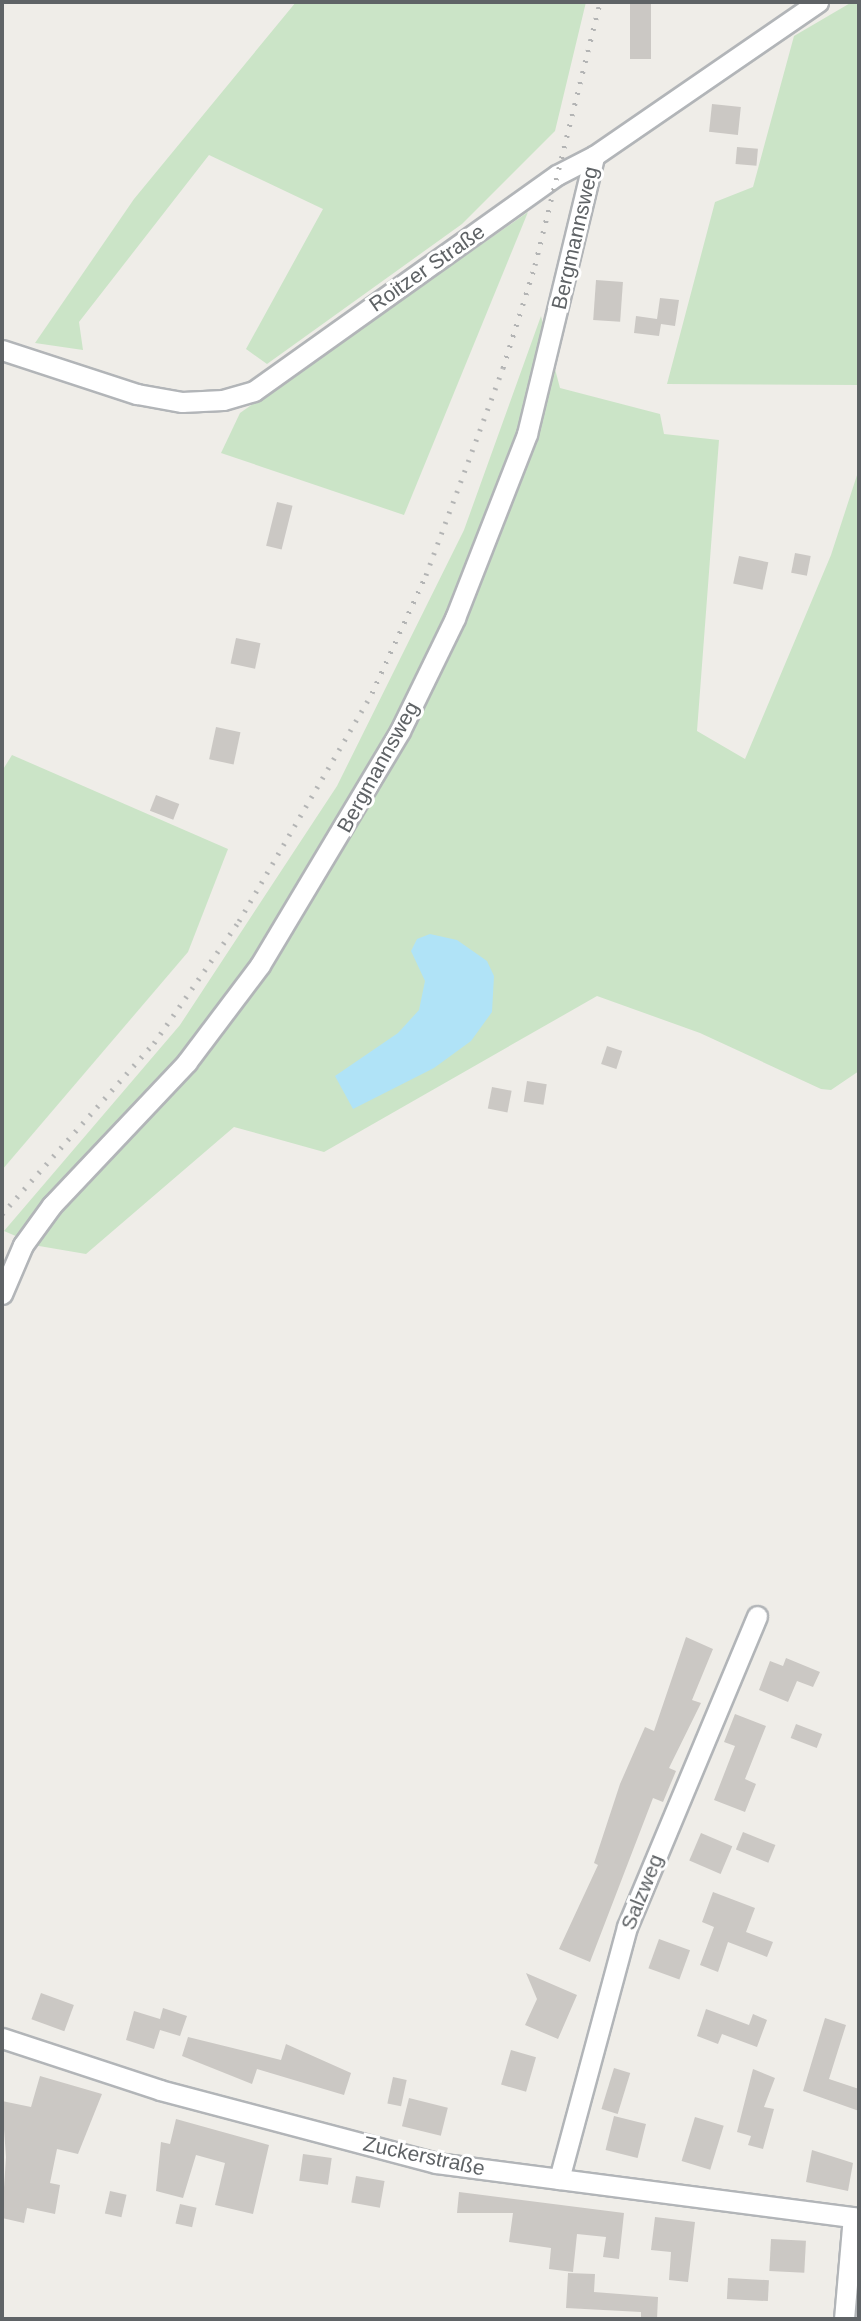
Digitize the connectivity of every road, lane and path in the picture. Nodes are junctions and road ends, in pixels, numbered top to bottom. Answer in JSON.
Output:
{"nodes":[{"id":1,"x":818,"y":2,"type":"edge"},
{"id":2,"x":594,"y":156,"type":"junction"},
{"id":3,"x":2,"y":350,"type":"edge"},
{"id":4,"x":2,"y":1294,"type":"edge"},
{"id":5,"x":757,"y":1616,"type":"dead end"},
{"id":6,"x":2,"y":2038,"type":"edge"},
{"id":7,"x":559,"y":2179,"type":"junction"},
{"id":8,"x":856,"y":2217,"type":"edge"},
{"id":9,"x":844,"y":2319,"type":"edge"}],
"edges":[{"from":1,"to":2,"type":"street","name":"Roitzer Straße"},
{"from":2,"to":3,"type":"street","name":"Roitzer Straße"},
{"from":2,"to":4,"type":"street","name":"Bergmannsweg"},
{"from":5,"to":7,"type":"street","name":"Salzweg"},
{"from":6,"to":7,"type":"street","name":"Zuckerstraße"},
{"from":7,"to":8,"type":"street","name":"Zuckerstraße"},
{"from":8,"to":9,"type":"street"}]}
